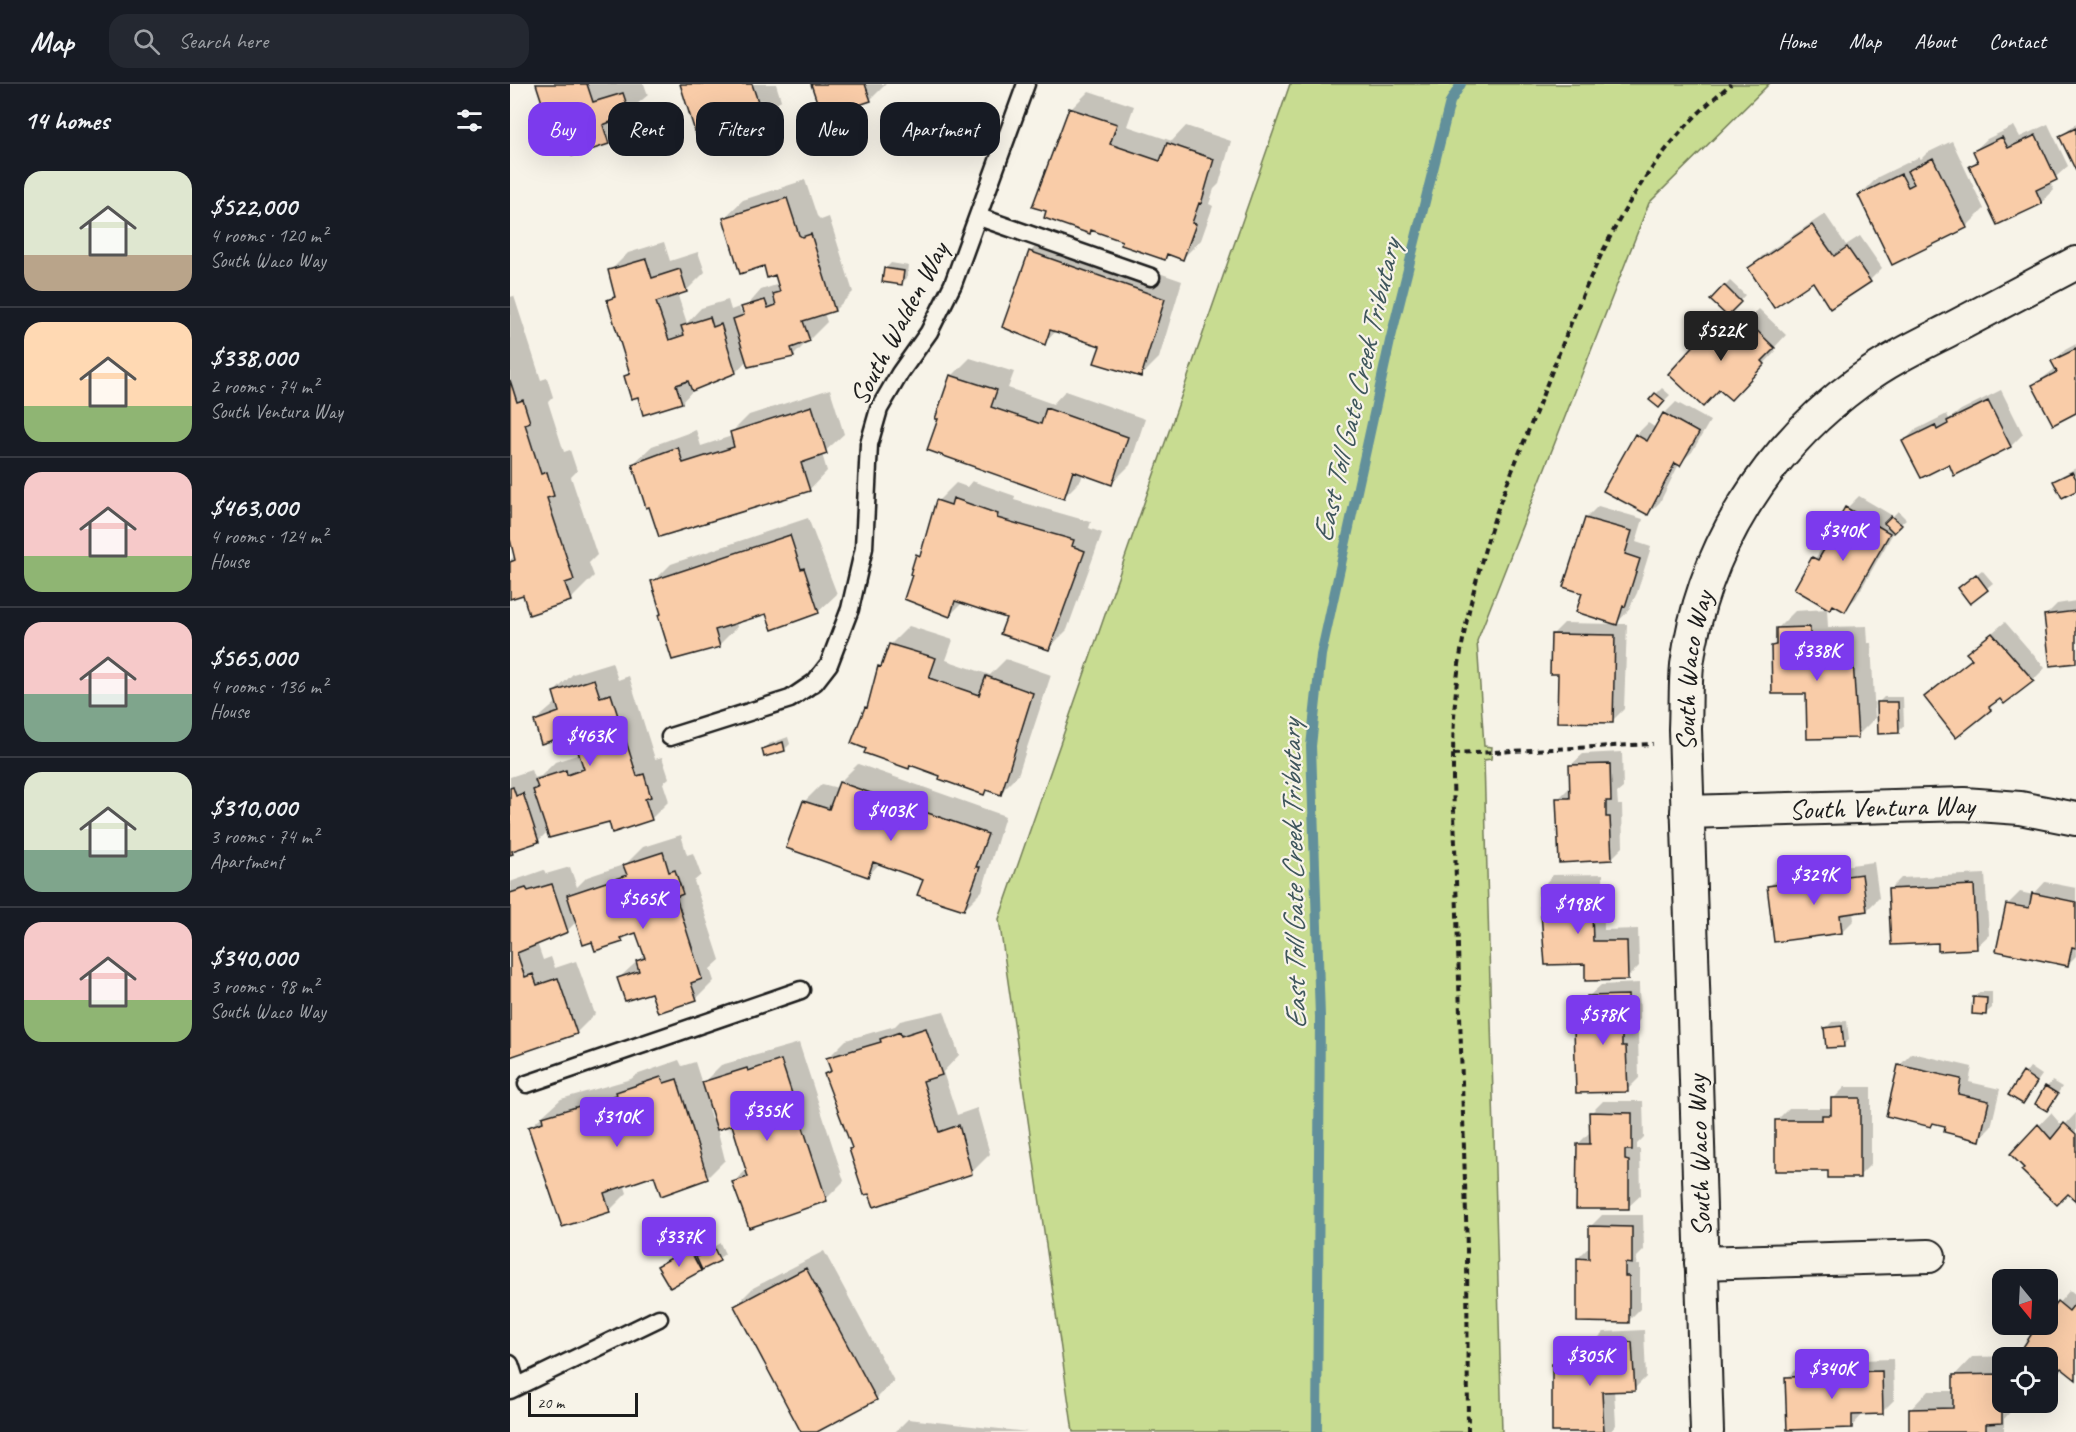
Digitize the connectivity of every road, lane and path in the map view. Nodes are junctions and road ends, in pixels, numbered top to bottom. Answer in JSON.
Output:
{"nodes":[{"id":1,"x":1026,"y":84,"type":"edge"},
{"id":2,"x":1731,"y":84,"type":"edge"},
{"id":3,"x":979,"y":217,"type":"junction"},
{"id":4,"x":2076,"y":263,"type":"edge"},
{"id":5,"x":1151,"y":277,"type":"dead end"},
{"id":6,"x":670,"y":737,"type":"dead end"},
{"id":7,"x":1660,"y":744,"type":"dead end"},
{"id":8,"x":1453,"y":754,"type":"junction"},
{"id":9,"x":1687,"y":812,"type":"junction"},
{"id":10,"x":2076,"y":819,"type":"edge"},
{"id":11,"x":801,"y":990,"type":"dead end"},
{"id":12,"x":527,"y":1084,"type":"dead end"},
{"id":13,"x":1929,"y":1256,"type":"dead end"},
{"id":14,"x":1701,"y":1263,"type":"junction"},
{"id":15,"x":659,"y":1318,"type":"dead end"},
{"id":16,"x":510,"y":1364,"type":"edge"},
{"id":17,"x":513,"y":1388,"type":"edge"},
{"id":18,"x":1468,"y":1432,"type":"edge"},
{"id":19,"x":1707,"y":1432,"type":"edge"}],
"edges":[{"from":1,"to":3,"type":"lane","name":"South Walden Way"},
{"from":2,"to":8,"type":"path"},
{"from":3,"to":5,"type":"lane"},
{"from":3,"to":6,"type":"lane","name":"South Walden Way"},
{"from":4,"to":9,"type":"street","name":"South Waco Way"},
{"from":7,"to":8,"type":"path"},
{"from":8,"to":18,"type":"path"},
{"from":9,"to":10,"type":"street","name":"South Ventura Way"},
{"from":9,"to":14,"type":"street","name":"South Waco Way"},
{"from":11,"to":12,"type":"lane"},
{"from":13,"to":14,"type":"street","name":"South Waco Way"},
{"from":14,"to":19,"type":"street","name":"South Waco Way"},
{"from":15,"to":17,"type":"lane"},
{"from":16,"to":17,"type":"lane"}]}
